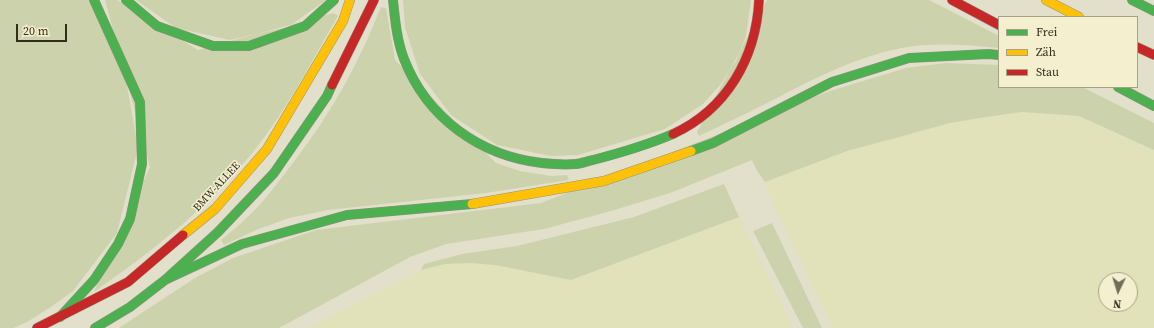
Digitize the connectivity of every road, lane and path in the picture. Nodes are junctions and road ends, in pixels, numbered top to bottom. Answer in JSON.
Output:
{"nodes":[{"id":1,"x":94,"y":0,"type":"edge"},
{"id":2,"x":126,"y":0,"type":"edge"},
{"id":3,"x":334,"y":0,"type":"edge"},
{"id":4,"x":350,"y":0,"type":"edge"},
{"id":5,"x":374,"y":0,"type":"edge"},
{"id":6,"x":394,"y":0,"type":"edge"},
{"id":7,"x":759,"y":0,"type":"edge"},
{"id":8,"x":952,"y":0,"type":"edge"},
{"id":9,"x":1046,"y":0,"type":"edge"},
{"id":10,"x":1132,"y":0,"type":"edge"},
{"id":11,"x":1154,"y":11,"type":"edge"},
{"id":12,"x":1077,"y":16,"type":"edge"},
{"id":13,"x":998,"y":24,"type":"edge"},
{"id":14,"x":1138,"y":47,"type":"edge"},
{"id":15,"x":1154,"y":55,"type":"edge"},
{"id":16,"x":998,"y":56,"type":"edge"},
{"id":17,"x":1120,"y":88,"type":"edge"},
{"id":18,"x":1154,"y":106,"type":"edge"},
{"id":19,"x":165,"y":280,"type":"junction"},
{"id":20,"x":60,"y":317,"type":"junction"},
{"id":21,"x":37,"y":328,"type":"edge"},
{"id":22,"x":95,"y":328,"type":"edge"}],
"edges":[{"from":1,"to":20,"type":"main road"},
{"from":2,"to":3,"type":"main road"},
{"from":4,"to":20,"type":"main road","name":"BMW-ALLEE"},
{"from":5,"to":19,"type":"main road"},
{"from":6,"to":7,"type":"main road"},
{"from":8,"to":13,"type":"main road"},
{"from":9,"to":12,"type":"main road"},
{"from":10,"to":11,"type":"main road"},
{"from":14,"to":15,"type":"main road"},
{"from":16,"to":19,"type":"main road"},
{"from":17,"to":18,"type":"main road"},
{"from":19,"to":22,"type":"main road"},
{"from":20,"to":21,"type":"main road","name":"BMW-ALLEE"}]}
